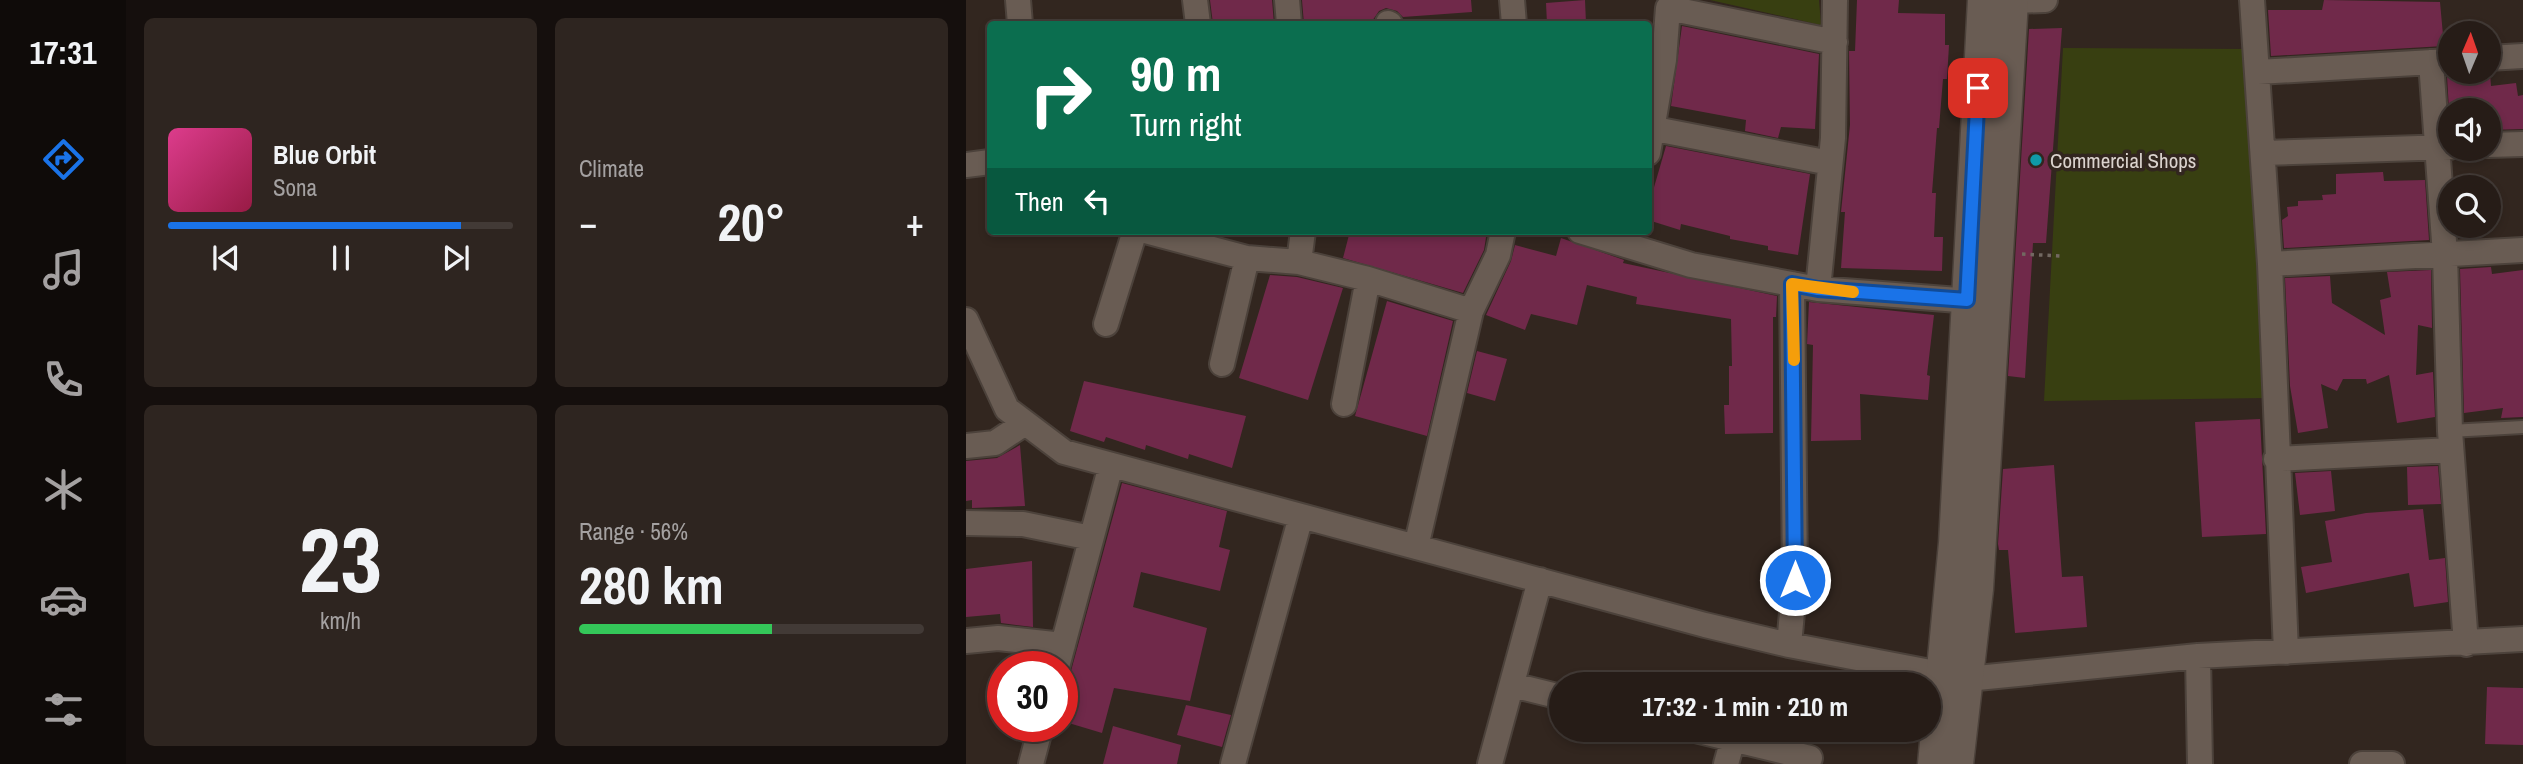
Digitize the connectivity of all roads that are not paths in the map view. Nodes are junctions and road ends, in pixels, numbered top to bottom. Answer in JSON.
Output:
{"nodes":[{"id":1,"x":1017,"y":0,"type":"edge"},
{"id":2,"x":1195,"y":0,"type":"edge"},
{"id":3,"x":1286,"y":0,"type":"edge"},
{"id":4,"x":1512,"y":0,"type":"edge"},
{"id":5,"x":1835,"y":0,"type":"edge"},
{"id":6,"x":1983,"y":0,"type":"edge"},
{"id":7,"x":2045,"y":0,"type":"edge"},
{"id":8,"x":2252,"y":0,"type":"edge"},
{"id":9,"x":2013,"y":1,"type":"edge"},
{"id":10,"x":1020,"y":21,"type":"edge"},
{"id":11,"x":1198,"y":21,"type":"edge"},
{"id":12,"x":1289,"y":21,"type":"edge"},
{"id":13,"x":1514,"y":21,"type":"edge"},
{"id":14,"x":1835,"y":43,"type":"junction"},
{"id":15,"x":2523,"y":56,"type":"edge"},
{"id":16,"x":2501,"y":57,"type":"edge"},
{"id":17,"x":2438,"y":61,"type":"edge"},
{"id":18,"x":2258,"y":72,"type":"junction"},
{"id":19,"x":1652,"y":141,"type":"edge"},
{"id":20,"x":2523,"y":144,"type":"edge"},
{"id":21,"x":2501,"y":145,"type":"edge"},
{"id":22,"x":2438,"y":148,"type":"edge"},
{"id":23,"x":2263,"y":153,"type":"junction"},
{"id":24,"x":2444,"y":161,"type":"edge"},
{"id":25,"x":987,"y":162,"type":"edge"},
{"id":26,"x":1830,"y":163,"type":"junction"},
{"id":27,"x":966,"y":165,"type":"edge"},
{"id":28,"x":1134,"y":235,"type":"edge"},
{"id":29,"x":1159,"y":235,"type":"edge"},
{"id":30,"x":1302,"y":235,"type":"edge"},
{"id":31,"x":1502,"y":235,"type":"edge"},
{"id":32,"x":1606,"y":235,"type":"edge"},
{"id":33,"x":1625,"y":238,"type":"edge"},
{"id":34,"x":2523,"y":250,"type":"edge"},
{"id":35,"x":2445,"y":255,"type":"junction"},
{"id":36,"x":1248,"y":258,"type":"junction"},
{"id":37,"x":1299,"y":262,"type":"junction"},
{"id":38,"x":2270,"y":264,"type":"junction"},
{"id":39,"x":1368,"y":279,"type":"junction"},
{"id":40,"x":1792,"y":284,"type":"junction"},
{"id":41,"x":1818,"y":289,"type":"junction"},
{"id":42,"x":1981,"y":302,"type":"junction"},
{"id":43,"x":1471,"y":311,"type":"junction"},
{"id":44,"x":966,"y":320,"type":"edge"},
{"id":45,"x":1106,"y":324,"type":"dead end"},
{"id":46,"x":1222,"y":364,"type":"dead end"},
{"id":47,"x":1344,"y":404,"type":"dead end"},
{"id":48,"x":1025,"y":423,"type":"junction"},
{"id":49,"x":2523,"y":427,"type":"edge"},
{"id":50,"x":2450,"y":441,"type":"junction"},
{"id":51,"x":966,"y":446,"type":"edge"},
{"id":52,"x":2276,"y":459,"type":"junction"},
{"id":53,"x":1111,"y":465,"type":"junction"},
{"id":54,"x":1301,"y":516,"type":"junction"},
{"id":55,"x":966,"y":523,"type":"edge"},
{"id":56,"x":1091,"y":538,"type":"junction"},
{"id":57,"x":1416,"y":547,"type":"junction"},
{"id":58,"x":1540,"y":580,"type":"junction"},
{"id":59,"x":2523,"y":639,"type":"edge"},
{"id":60,"x":966,"y":641,"type":"edge"},
{"id":61,"x":2466,"y":644,"type":"junction"},
{"id":62,"x":1789,"y":645,"type":"junction"},
{"id":63,"x":1042,"y":651,"type":"edge"},
{"id":64,"x":1061,"y":651,"type":"edge"},
{"id":65,"x":2286,"y":652,"type":"junction"},
{"id":66,"x":2198,"y":656,"type":"junction"},
{"id":67,"x":1954,"y":677,"type":"junction"},
{"id":68,"x":1512,"y":685,"type":"junction"},
{"id":69,"x":1549,"y":694,"type":"edge"},
{"id":70,"x":1037,"y":742,"type":"edge"},
{"id":71,"x":1732,"y":742,"type":"edge"},
{"id":72,"x":1745,"y":742,"type":"edge"},
{"id":73,"x":1810,"y":758,"type":"dead end"},
{"id":74,"x":1031,"y":764,"type":"edge"},
{"id":75,"x":1233,"y":764,"type":"edge"},
{"id":76,"x":1490,"y":764,"type":"edge"},
{"id":77,"x":1726,"y":764,"type":"edge"},
{"id":78,"x":1933,"y":764,"type":"edge"},
{"id":79,"x":1958,"y":764,"type":"edge"},
{"id":80,"x":2200,"y":764,"type":"edge"},
{"id":81,"x":2362,"y":764,"type":"edge"},
{"id":82,"x":2392,"y":764,"type":"edge"}],
"edges":[{"from":1,"to":10,"type":"street"},
{"from":2,"to":11,"type":"street"},
{"from":3,"to":12,"type":"street"},
{"from":4,"to":13,"type":"street"},
{"from":5,"to":14,"type":"street"},
{"from":6,"to":42,"type":"street"},
{"from":7,"to":9,"type":"street"},
{"from":8,"to":18,"type":"street"},
{"from":9,"to":42,"type":"street"},
{"from":14,"to":19,"type":"street"},
{"from":14,"to":26,"type":"street"},
{"from":15,"to":16,"type":"street"},
{"from":17,"to":18,"type":"street"},
{"from":18,"to":23,"type":"street"},
{"from":19,"to":26,"type":"street"},
{"from":20,"to":21,"type":"street"},
{"from":22,"to":23,"type":"street"},
{"from":23,"to":38,"type":"street"},
{"from":24,"to":35,"type":"street"},
{"from":25,"to":27,"type":"street"},
{"from":26,"to":41,"type":"street"},
{"from":28,"to":45,"type":"street"},
{"from":29,"to":36,"type":"street"},
{"from":30,"to":37,"type":"street"},
{"from":31,"to":43,"type":"street"},
{"from":32,"to":33,"type":"street"},
{"from":33,"to":40,"type":"street"},
{"from":34,"to":35,"type":"street"},
{"from":35,"to":38,"type":"street"},
{"from":35,"to":50,"type":"street"},
{"from":36,"to":37,"type":"street"},
{"from":36,"to":46,"type":"street"},
{"from":37,"to":39,"type":"street"},
{"from":38,"to":52,"type":"street"},
{"from":39,"to":43,"type":"street"},
{"from":39,"to":47,"type":"street"},
{"from":40,"to":41,"type":"street"},
{"from":40,"to":62,"type":"street"},
{"from":41,"to":42,"type":"street"},
{"from":42,"to":67,"type":"street"},
{"from":43,"to":57,"type":"street"},
{"from":44,"to":48,"type":"street"},
{"from":48,"to":51,"type":"street"},
{"from":48,"to":53,"type":"street"},
{"from":49,"to":50,"type":"lane"},
{"from":50,"to":52,"type":"street"},
{"from":50,"to":61,"type":"street"},
{"from":52,"to":65,"type":"street"},
{"from":53,"to":54,"type":"street"},
{"from":53,"to":56,"type":"street"},
{"from":54,"to":57,"type":"street"},
{"from":54,"to":75,"type":"street"},
{"from":55,"to":56,"type":"street"},
{"from":56,"to":64,"type":"street"},
{"from":57,"to":58,"type":"street"},
{"from":58,"to":62,"type":"street"},
{"from":58,"to":68,"type":"street"},
{"from":59,"to":61,"type":"street"},
{"from":60,"to":63,"type":"street"},
{"from":61,"to":65,"type":"street"},
{"from":62,"to":67,"type":"street"},
{"from":65,"to":66,"type":"street"},
{"from":66,"to":67,"type":"street"},
{"from":66,"to":80,"type":"street"},
{"from":67,"to":78,"type":"street"},
{"from":67,"to":79,"type":"street"},
{"from":68,"to":69,"type":"street"},
{"from":68,"to":76,"type":"street"},
{"from":70,"to":74,"type":"street"},
{"from":71,"to":77,"type":"street"},
{"from":72,"to":73,"type":"street"},
{"from":81,"to":82,"type":"street"}]}
